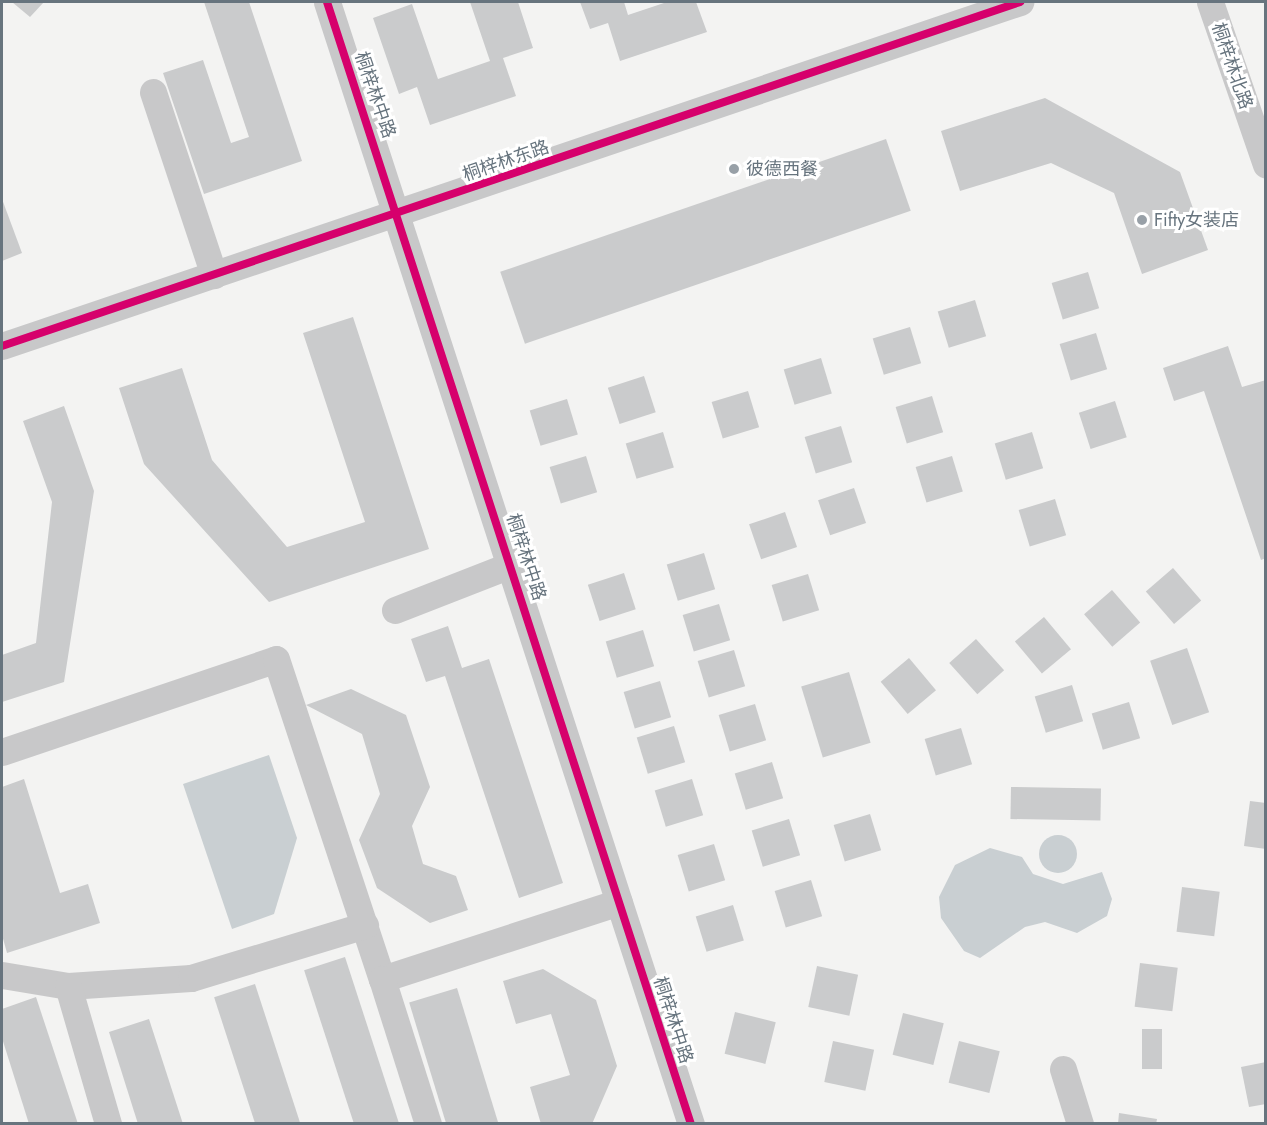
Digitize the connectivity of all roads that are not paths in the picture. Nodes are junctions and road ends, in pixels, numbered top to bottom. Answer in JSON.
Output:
{"nodes":[{"id":1,"x":327,"y":2,"type":"edge"},
{"id":2,"x":1020,"y":2,"type":"edge"},
{"id":3,"x":1210,"y":2,"type":"edge"},
{"id":4,"x":153,"y":92,"type":"dead end"},
{"id":5,"x":1266,"y":165,"type":"edge"},
{"id":6,"x":399,"y":213,"type":"junction"},
{"id":7,"x":214,"y":274,"type":"junction"},
{"id":8,"x":2,"y":346,"type":"edge"},
{"id":9,"x":513,"y":564,"type":"junction"},
{"id":10,"x":395,"y":610,"type":"dead end"},
{"id":11,"x":2,"y":752,"type":"edge"},
{"id":12,"x":620,"y":902,"type":"junction"},
{"id":13,"x":365,"y":925,"type":"junction"},
{"id":14,"x":2,"y":975,"type":"edge"},
{"id":15,"x":382,"y":979,"type":"junction"},
{"id":16,"x":68,"y":986,"type":"junction"},
{"id":17,"x":1063,"y":1069,"type":"dead end"},
{"id":18,"x":108,"y":1124,"type":"edge"},
{"id":19,"x":428,"y":1124,"type":"edge"},
{"id":20,"x":691,"y":1124,"type":"edge"},
{"id":21,"x":1080,"y":1124,"type":"edge"}],
"edges":[{"from":1,"to":6,"type":"street","name":"桐梓林中路"},
{"from":2,"to":6,"type":"street","name":"桐梓林东路"},
{"from":3,"to":5,"type":"street","name":"桐梓林北路"},
{"from":4,"to":7,"type":"street"},
{"from":6,"to":7,"type":"street","name":"桐梓林东路"},
{"from":6,"to":9,"type":"street","name":"桐梓林中路"},
{"from":7,"to":8,"type":"street","name":"桐梓林东路"},
{"from":9,"to":10,"type":"street"},
{"from":9,"to":12,"type":"street","name":"桐梓林中路"},
{"from":11,"to":13,"type":"street"},
{"from":12,"to":15,"type":"street"},
{"from":12,"to":20,"type":"street","name":"桐梓林中路"},
{"from":13,"to":15,"type":"street"},
{"from":13,"to":16,"type":"street"},
{"from":14,"to":16,"type":"street"},
{"from":15,"to":19,"type":"street"},
{"from":16,"to":18,"type":"street"},
{"from":17,"to":21,"type":"street"}]}
